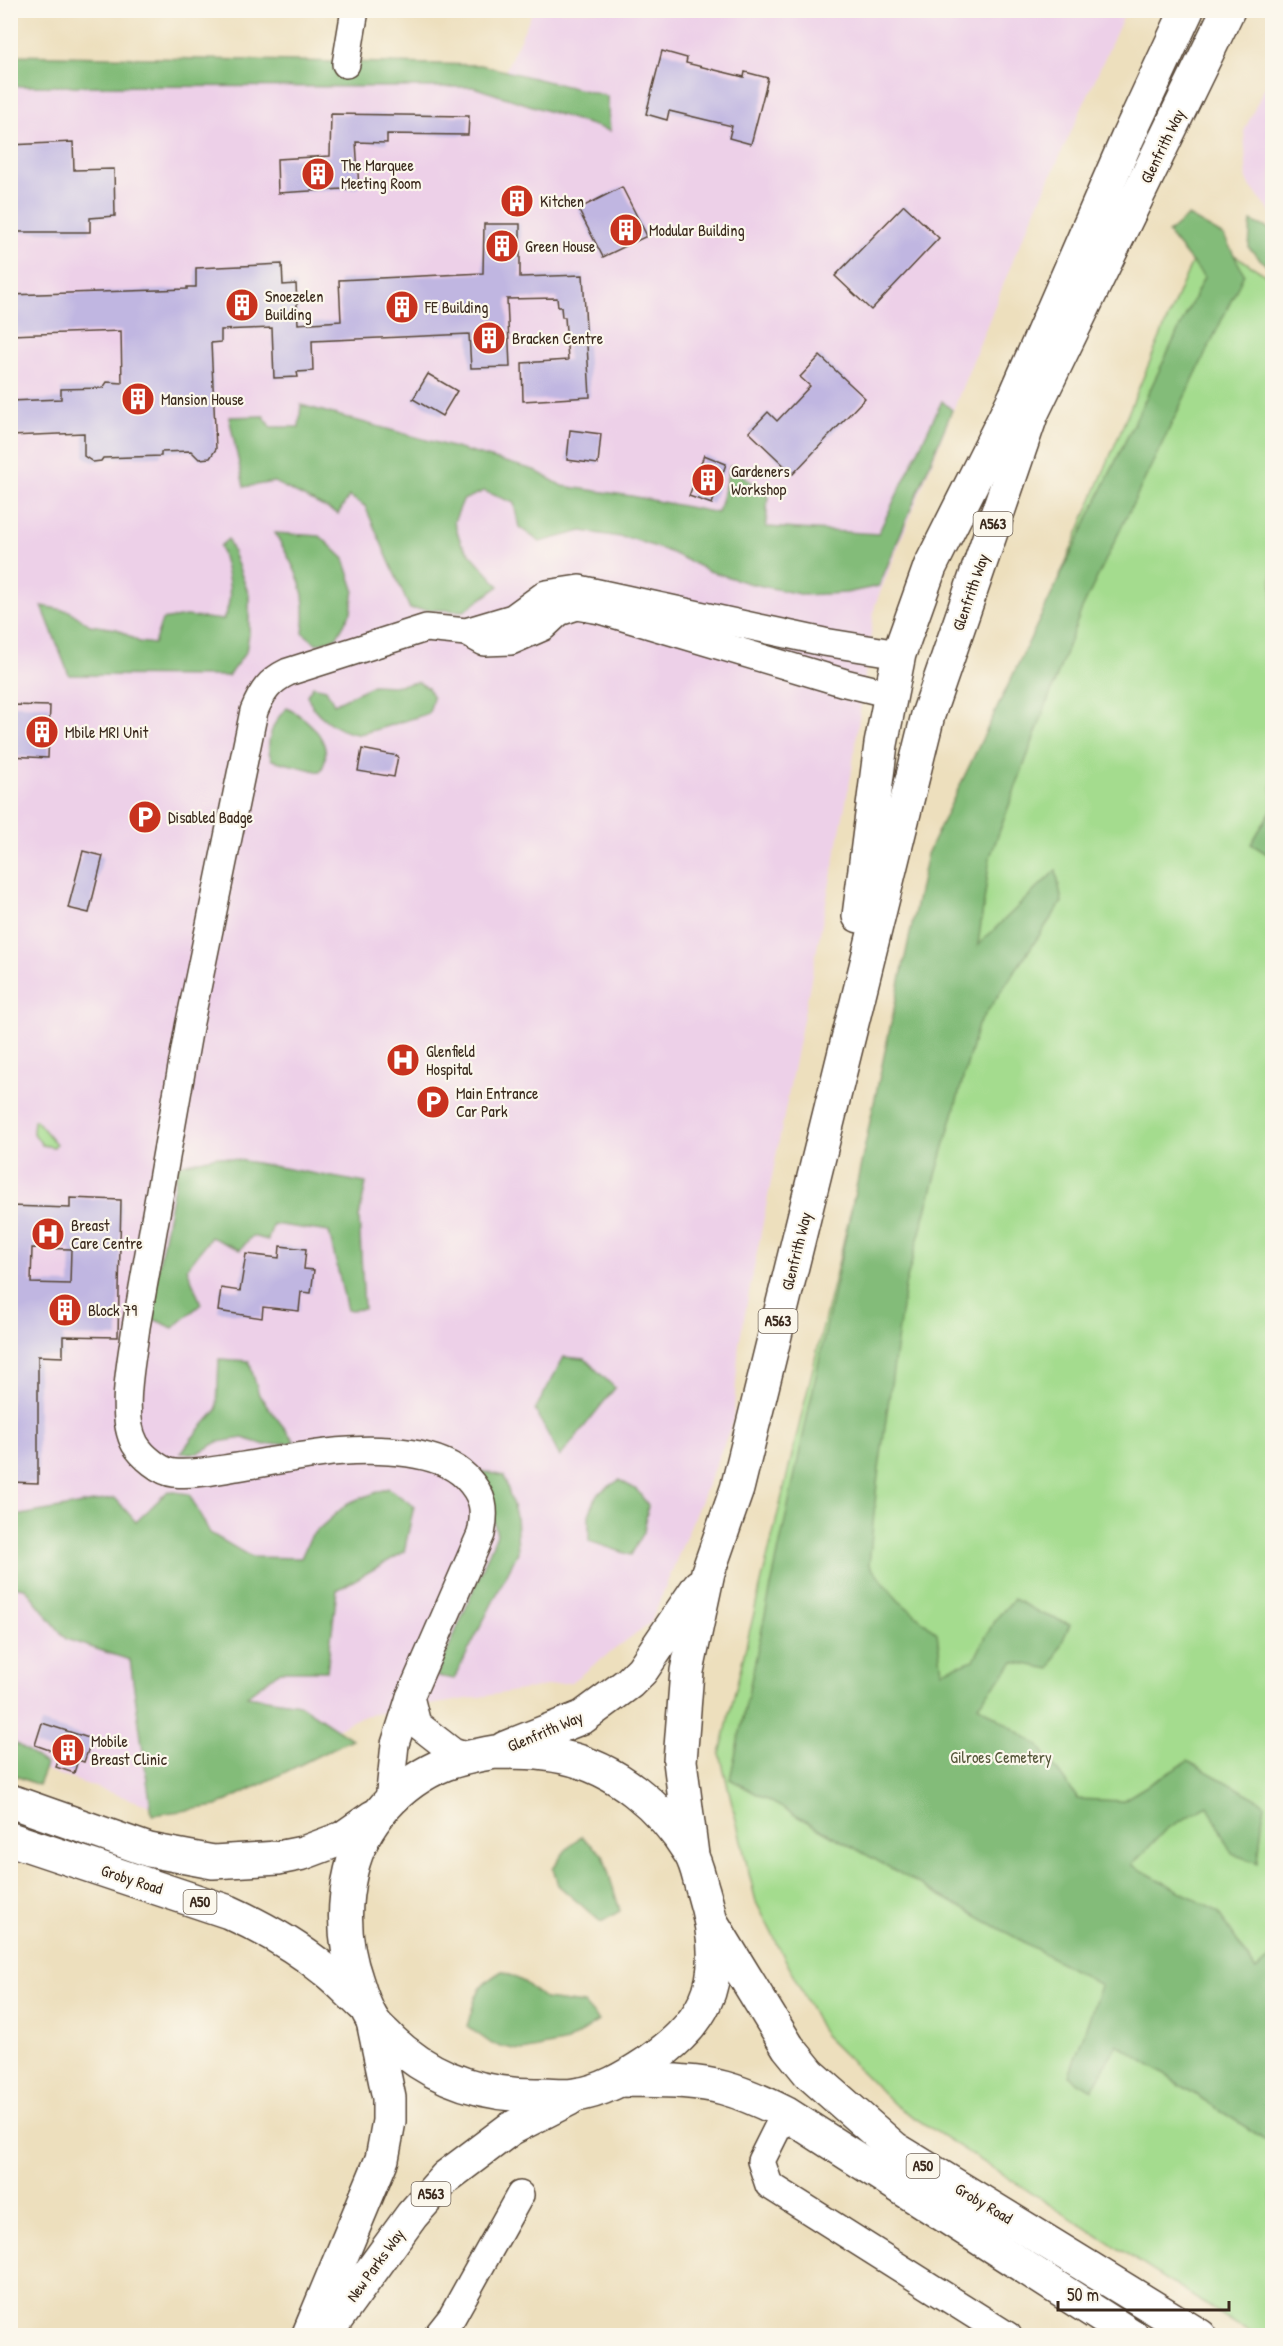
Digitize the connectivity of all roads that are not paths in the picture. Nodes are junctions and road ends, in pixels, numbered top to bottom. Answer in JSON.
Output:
{"nodes":[{"id":1,"x":355,"y":10,"type":"edge"},
{"id":2,"x":1187,"y":10,"type":"edge"},
{"id":3,"x":1228,"y":10,"type":"edge"},
{"id":4,"x":346,"y":64,"type":"dead end"},
{"id":5,"x":1032,"y":413,"type":"junction"},
{"id":6,"x":466,"y":632,"type":"junction"},
{"id":7,"x":907,"y":662,"type":"junction"},
{"id":8,"x":890,"y":694,"type":"junction"},
{"id":9,"x":928,"y":715,"type":"junction"},
{"id":10,"x":841,"y":1067,"type":"junction"},
{"id":11,"x":708,"y":1572,"type":"junction"},
{"id":12,"x":410,"y":1697,"type":"junction"},
{"id":13,"x":481,"y":1754,"type":"junction"},
{"id":14,"x":10,"y":1801,"type":"edge"},
{"id":15,"x":384,"y":1807,"type":"junction"},
{"id":16,"x":10,"y":1839,"type":"edge"},
{"id":17,"x":692,"y":1855,"type":"junction"},
{"id":18,"x":712,"y":1923,"type":"junction"},
{"id":19,"x":369,"y":2015,"type":"junction"},
{"id":20,"x":621,"y":2080,"type":"junction"},
{"id":21,"x":576,"y":2095,"type":"junction"},
{"id":22,"x":785,"y":2113,"type":"junction"},
{"id":23,"x":520,"y":2195,"type":"dead end"},
{"id":24,"x":308,"y":2336,"type":"edge"},
{"id":25,"x":324,"y":2336,"type":"edge"},
{"id":26,"x":437,"y":2336,"type":"edge"},
{"id":27,"x":1008,"y":2336,"type":"edge"},
{"id":28,"x":1132,"y":2336,"type":"edge"},
{"id":29,"x":1200,"y":2336,"type":"edge"}],
"edges":[{"from":1,"to":4,"type":"street"},
{"from":2,"to":7,"type":"main road","name":"Glenfrith Way","number":"A563"},
{"from":3,"to":5,"type":"main road","name":"Glenfrith Way","number":"A563"},
{"from":5,"to":7,"type":"main road","number":"A563"},
{"from":5,"to":9,"type":"main road","name":"Glenfrith Way","number":"A563"},
{"from":6,"to":7,"type":"street"},
{"from":6,"to":8,"type":"street"},
{"from":6,"to":12,"type":"street"},
{"from":7,"to":8,"type":"main road","name":"Glenfrith Way","number":"A563"},
{"from":7,"to":9,"type":"main road","number":"A563"},
{"from":8,"to":10,"type":"main road","name":"Glenfrith Way","number":"A563"},
{"from":9,"to":10,"type":"main road","name":"Glenfrith Way","number":"A563"},
{"from":10,"to":11,"type":"main road","name":"Glenfrith Way","number":"A563"},
{"from":11,"to":13,"type":"main road","name":"Glenfrith Way","number":"A563"},
{"from":11,"to":17,"type":"main road","name":"Glenfrith Way","number":"A563"},
{"from":12,"to":13,"type":"street"},
{"from":12,"to":15,"type":"street"},
{"from":13,"to":15,"type":"main road","number":"A50"},
{"from":13,"to":17,"type":"main road","number":"A50"},
{"from":14,"to":15,"type":"main road","name":"Groby Road","number":"A50"},
{"from":15,"to":19,"type":"main road","number":"A50"},
{"from":16,"to":19,"type":"main road","name":"Groby Road","number":"A50"},
{"from":17,"to":18,"type":"main road","number":"A50"},
{"from":18,"to":20,"type":"main road","number":"A50"},
{"from":18,"to":29,"type":"main road","name":"Groby Road","number":"A50"},
{"from":19,"to":21,"type":"main road","number":"A50"},
{"from":19,"to":24,"type":"main road","name":"New Parks Way"},
{"from":20,"to":21,"type":"main road","number":"A50"},
{"from":20,"to":22,"type":"main road","name":"Groby Road","number":"A50"},
{"from":21,"to":25,"type":"main road","name":"New Parks Way","number":"A563"},
{"from":22,"to":27,"type":"street"},
{"from":22,"to":28,"type":"main road","name":"Groby Road","number":"A50"},
{"from":23,"to":26,"type":"street"}]}
